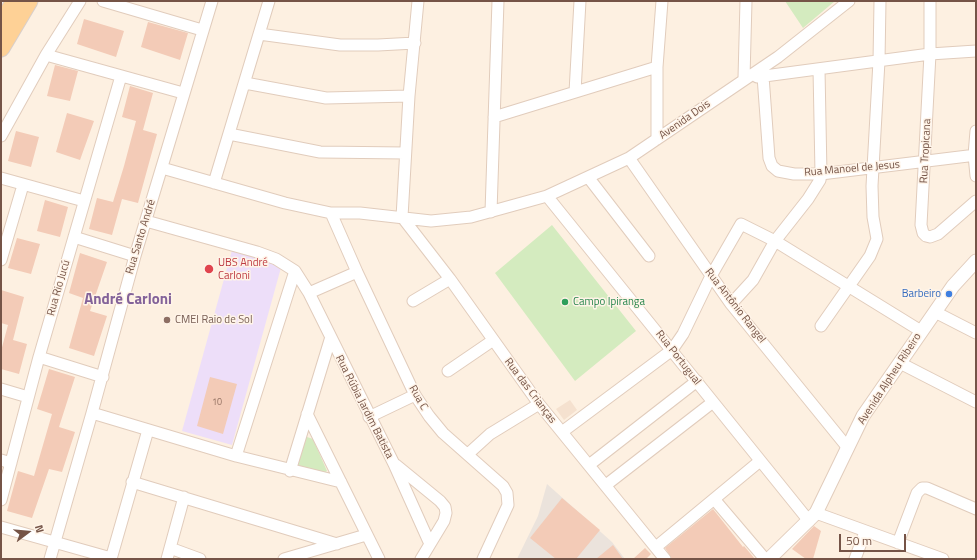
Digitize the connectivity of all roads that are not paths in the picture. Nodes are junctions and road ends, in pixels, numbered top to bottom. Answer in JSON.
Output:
{"nodes":[{"id":1,"x":15,"y":1,"type":"edge"},
{"id":2,"x":29,"y":1,"type":"edge"},
{"id":3,"x":80,"y":1,"type":"edge"},
{"id":4,"x":103,"y":1,"type":"edge"},
{"id":5,"x":212,"y":1,"type":"edge"},
{"id":6,"x":268,"y":1,"type":"edge"},
{"id":7,"x":418,"y":1,"type":"edge"},
{"id":8,"x":498,"y":1,"type":"edge"},
{"id":9,"x":580,"y":1,"type":"edge"},
{"id":10,"x":662,"y":1,"type":"edge"},
{"id":11,"x":746,"y":1,"type":"edge"},
{"id":12,"x":849,"y":1,"type":"edge"},
{"id":13,"x":880,"y":1,"type":"edge"},
{"id":14,"x":930,"y":1,"type":"edge"},
{"id":15,"x":1,"y":24,"type":"edge"},
{"id":16,"x":202,"y":30,"type":"junction"},
{"id":17,"x":259,"y":34,"type":"junction"},
{"id":18,"x":415,"y":43,"type":"junction"},
{"id":19,"x":1,"y":48,"type":"edge"},
{"id":20,"x":976,"y":51,"type":"edge"},
{"id":21,"x":930,"y":54,"type":"junction"},
{"id":22,"x":46,"y":55,"type":"junction"},
{"id":23,"x":879,"y":61,"type":"junction"},
{"id":24,"x":657,"y":67,"type":"junction"},
{"id":25,"x":819,"y":70,"type":"junction"},
{"id":26,"x":121,"y":76,"type":"junction"},
{"id":27,"x":763,"y":76,"type":"junction"},
{"id":28,"x":744,"y":78,"type":"junction"},
{"id":29,"x":245,"y":83,"type":"junction"},
{"id":30,"x":574,"y":92,"type":"junction"},
{"id":31,"x":183,"y":93,"type":"junction"},
{"id":32,"x":409,"y":96,"type":"junction"},
{"id":33,"x":494,"y":118,"type":"junction"},
{"id":34,"x":976,"y":131,"type":"edge"},
{"id":35,"x":229,"y":134,"type":"junction"},
{"id":36,"x":1,"y":136,"type":"edge"},
{"id":37,"x":657,"y":139,"type":"junction"},
{"id":38,"x":405,"y":153,"type":"junction"},
{"id":39,"x":975,"y":155,"type":"edge"},
{"id":40,"x":629,"y":158,"type":"junction"},
{"id":41,"x":926,"y":162,"type":"junction"},
{"id":42,"x":162,"y":168,"type":"junction"},
{"id":43,"x":873,"y":168,"type":"junction"},
{"id":44,"x":821,"y":174,"type":"junction"},
{"id":45,"x":976,"y":176,"type":"edge"},
{"id":46,"x":588,"y":177,"type":"junction"},
{"id":47,"x":1,"y":178,"type":"edge"},
{"id":48,"x":214,"y":183,"type":"junction"},
{"id":49,"x":23,"y":185,"type":"junction"},
{"id":50,"x":547,"y":196,"type":"junction"},
{"id":51,"x":976,"y":201,"type":"edge"},
{"id":52,"x":84,"y":202,"type":"junction"},
{"id":53,"x":491,"y":212,"type":"junction"},
{"id":54,"x":331,"y":213,"type":"junction"},
{"id":55,"x":402,"y":217,"type":"junction"},
{"id":56,"x":146,"y":221,"type":"junction"},
{"id":57,"x":74,"y":237,"type":"junction"},
{"id":58,"x":775,"y":241,"type":"junction"},
{"id":59,"x":135,"y":256,"type":"junction"},
{"id":60,"x":649,"y":256,"type":"dead end"},
{"id":61,"x":1,"y":260,"type":"edge"},
{"id":62,"x":976,"y":261,"type":"edge"},
{"id":63,"x":294,"y":271,"type":"junction"},
{"id":64,"x":357,"y":272,"type":"junction"},
{"id":65,"x":711,"y":276,"type":"junction"},
{"id":66,"x":450,"y":279,"type":"junction"},
{"id":67,"x":849,"y":288,"type":"junction"},
{"id":68,"x":308,"y":293,"type":"junction"},
{"id":69,"x":413,"y":301,"type":"dead end"},
{"id":70,"x":731,"y":304,"type":"junction"},
{"id":71,"x":935,"y":312,"type":"junction"},
{"id":72,"x":821,"y":326,"type":"dead end"},
{"id":73,"x":922,"y":331,"type":"junction"},
{"id":74,"x":976,"y":333,"type":"edge"},
{"id":75,"x":330,"y":340,"type":"junction"},
{"id":76,"x":492,"y":341,"type":"junction"},
{"id":77,"x":672,"y":350,"type":"junction"},
{"id":78,"x":39,"y":357,"type":"junction"},
{"id":79,"x":900,"y":363,"type":"junction"},
{"id":80,"x":448,"y":371,"type":"dead end"},
{"id":81,"x":103,"y":377,"type":"junction"},
{"id":82,"x":697,"y":381,"type":"junction"},
{"id":83,"x":1,"y":389,"type":"edge"},
{"id":84,"x":415,"y":395,"type":"junction"},
{"id":85,"x":28,"y":397,"type":"junction"},
{"id":86,"x":713,"y":402,"type":"junction"},
{"id":87,"x":976,"y":402,"type":"edge"},
{"id":88,"x":539,"y":404,"type":"junction"},
{"id":89,"x":92,"y":413,"type":"junction"},
{"id":90,"x":307,"y":414,"type":"junction"},
{"id":91,"x":369,"y":417,"type":"junction"},
{"id":92,"x":148,"y":430,"type":"junction"},
{"id":93,"x":562,"y":432,"type":"junction"},
{"id":94,"x":848,"y":448,"type":"junction"},
{"id":95,"x":468,"y":454,"type":"junction"},
{"id":96,"x":236,"y":456,"type":"junction"},
{"id":97,"x":6,"y":461,"type":"edge"},
{"id":98,"x":760,"y":461,"type":"junction"},
{"id":99,"x":394,"y":464,"type":"junction"},
{"id":100,"x":589,"y":464,"type":"junction"},
{"id":101,"x":290,"y":471,"type":"junction"},
{"id":102,"x":132,"y":482,"type":"junction"},
{"id":103,"x":341,"y":482,"type":"junction"},
{"id":104,"x":606,"y":484,"type":"junction"},
{"id":105,"x":184,"y":497,"type":"junction"},
{"id":106,"x":1,"y":500,"type":"edge"},
{"id":107,"x":714,"y":500,"type":"junction"},
{"id":108,"x":976,"y":509,"type":"edge"},
{"id":109,"x":812,"y":517,"type":"junction"},
{"id":110,"x":1,"y":527,"type":"edge"},
{"id":111,"x":865,"y":532,"type":"junction"},
{"id":112,"x":366,"y":535,"type":"junction"},
{"id":113,"x":54,"y":542,"type":"junction"},
{"id":114,"x":898,"y":543,"type":"junction"},
{"id":115,"x":337,"y":544,"type":"junction"},
{"id":116,"x":430,"y":544,"type":"junction"},
{"id":117,"x":656,"y":547,"type":"junction"},
{"id":118,"x":168,"y":554,"type":"edge"},
{"id":119,"x":111,"y":558,"type":"edge"},
{"id":120,"x":50,"y":559,"type":"edge"},
{"id":121,"x":200,"y":559,"type":"edge"},
{"id":122,"x":284,"y":559,"type":"edge"},
{"id":123,"x":379,"y":559,"type":"edge"},
{"id":124,"x":421,"y":559,"type":"edge"},
{"id":125,"x":483,"y":559,"type":"edge"},
{"id":126,"x":665,"y":559,"type":"edge"},
{"id":127,"x":765,"y":559,"type":"edge"},
{"id":128,"x":769,"y":559,"type":"edge"},
{"id":129,"x":855,"y":559,"type":"edge"},
{"id":130,"x":942,"y":559,"type":"edge"}],
"edges":[{"from":1,"to":15,"type":"main road"},
{"from":2,"to":19,"type":"main road"},
{"from":3,"to":22,"type":"street"},
{"from":4,"to":16,"type":"street"},
{"from":5,"to":16,"type":"street","name":"Rua Santo André"},
{"from":6,"to":17,"type":"street"},
{"from":7,"to":18,"type":"street"},
{"from":8,"to":33,"type":"street"},
{"from":9,"to":30,"type":"street"},
{"from":10,"to":24,"type":"street"},
{"from":11,"to":28,"type":"street"},
{"from":12,"to":28,"type":"street"},
{"from":13,"to":23,"type":"street"},
{"from":14,"to":21,"type":"street","name":"Rua Tropicana"},
{"from":16,"to":31,"type":"street","name":"Rua Santo André"},
{"from":17,"to":18,"type":"street"},
{"from":17,"to":29,"type":"street"},
{"from":18,"to":32,"type":"street"},
{"from":20,"to":21,"type":"street","name":"Avenida Dois"},
{"from":21,"to":23,"type":"street","name":"Avenida Dois"},
{"from":21,"to":41,"type":"street","name":"Rua Tropicana"},
{"from":22,"to":26,"type":"street"},
{"from":22,"to":36,"type":"street"},
{"from":23,"to":25,"type":"street","name":"Avenida Dois"},
{"from":23,"to":43,"type":"street"},
{"from":24,"to":30,"type":"street"},
{"from":24,"to":37,"type":"street"},
{"from":25,"to":27,"type":"street","name":"Avenida Dois"},
{"from":25,"to":44,"type":"street"},
{"from":26,"to":31,"type":"street"},
{"from":26,"to":52,"type":"street","name":"Rua Rio Jucú"},
{"from":27,"to":28,"type":"street","name":"Avenida Dois"},
{"from":27,"to":44,"type":"street","name":"Rua Manoel de Jesus"},
{"from":28,"to":37,"type":"street","name":"Avenida Dois"},
{"from":29,"to":32,"type":"street"},
{"from":29,"to":35,"type":"street"},
{"from":30,"to":33,"type":"street"},
{"from":31,"to":42,"type":"street","name":"Rua Santo André"},
{"from":32,"to":38,"type":"street"},
{"from":33,"to":53,"type":"street"},
{"from":34,"to":39,"type":"street"},
{"from":35,"to":38,"type":"street"},
{"from":35,"to":48,"type":"street"},
{"from":37,"to":40,"type":"street","name":"Avenida Dois"},
{"from":38,"to":55,"type":"street"},
{"from":39,"to":41,"type":"street","name":"Rua Manoel de Jesus"},
{"from":39,"to":45,"type":"street"},
{"from":40,"to":46,"type":"street","name":"Avenida Dois"},
{"from":40,"to":65,"type":"street","name":"Rua Antônio Rangel"},
{"from":41,"to":43,"type":"street","name":"Rua Manoel de Jesus"},
{"from":41,"to":51,"type":"street","name":"Rua Tropicana"},
{"from":42,"to":48,"type":"street","name":"Avenida Dois"},
{"from":42,"to":56,"type":"street","name":"Rua Santo André"},
{"from":43,"to":44,"type":"street","name":"Rua Manoel de Jesus"},
{"from":43,"to":67,"type":"street"},
{"from":44,"to":58,"type":"street"},
{"from":46,"to":50,"type":"street","name":"Avenida Dois"},
{"from":46,"to":60,"type":"street"},
{"from":47,"to":49,"type":"street"},
{"from":48,"to":54,"type":"street","name":"Avenida Dois"},
{"from":49,"to":52,"type":"street"},
{"from":49,"to":61,"type":"street"},
{"from":50,"to":53,"type":"street","name":"Avenida Dois"},
{"from":50,"to":77,"type":"street","name":"Rua Portugual"},
{"from":52,"to":57,"type":"street","name":"Rua Rio Jucú"},
{"from":53,"to":55,"type":"street","name":"Avenida Dois"},
{"from":54,"to":55,"type":"street","name":"Avenida Dois"},
{"from":54,"to":64,"type":"street","name":"Rua C"},
{"from":55,"to":66,"type":"street","name":"Rua das Crianças"},
{"from":56,"to":59,"type":"street","name":"Rua Santo André"},
{"from":56,"to":63,"type":"street"},
{"from":57,"to":59,"type":"street"},
{"from":57,"to":78,"type":"street","name":"Rua Rio Jucú"},
{"from":58,"to":65,"type":"street"},
{"from":58,"to":67,"type":"street"},
{"from":58,"to":70,"type":"street"},
{"from":59,"to":81,"type":"street","name":"Rua Santo André"},
{"from":62,"to":71,"type":"street","name":"Avenida Alpheu Ribeiro"},
{"from":63,"to":68,"type":"street","name":"Rua Rúbia Jardim Batista"},
{"from":63,"to":96,"type":"street"},
{"from":64,"to":68,"type":"street"},
{"from":64,"to":84,"type":"street","name":"Rua C"},
{"from":65,"to":70,"type":"street","name":"Rua Antônio Rangel"},
{"from":65,"to":77,"type":"street"},
{"from":66,"to":69,"type":"street"},
{"from":66,"to":76,"type":"street","name":"Rua das Crianças"},
{"from":67,"to":72,"type":"street"},
{"from":67,"to":73,"type":"street"},
{"from":68,"to":75,"type":"street","name":"Rua Rúbia Jardim Batista"},
{"from":70,"to":94,"type":"street","name":"Rua Antônio Rangel"},
{"from":71,"to":73,"type":"street","name":"Avenida Alpheu Ribeiro"},
{"from":71,"to":74,"type":"street"},
{"from":73,"to":79,"type":"street","name":"Avenida Alpheu Ribeiro"},
{"from":75,"to":90,"type":"street"},
{"from":75,"to":91,"type":"street","name":"Rua Rúbia Jardim Batista"},
{"from":76,"to":80,"type":"street"},
{"from":76,"to":88,"type":"street","name":"Rua das Crianças"},
{"from":77,"to":82,"type":"street","name":"Rua Portugual"},
{"from":77,"to":93,"type":"street"},
{"from":78,"to":81,"type":"street"},
{"from":78,"to":85,"type":"street","name":"Rua Rio Jucú"},
{"from":79,"to":87,"type":"street"},
{"from":79,"to":94,"type":"street","name":"Avenida Alpheu Ribeiro"},
{"from":81,"to":89,"type":"street","name":"Rua Santo André"},
{"from":82,"to":86,"type":"street","name":"Rua Portugual"},
{"from":82,"to":100,"type":"street"},
{"from":83,"to":85,"type":"street"},
{"from":84,"to":91,"type":"street"},
{"from":84,"to":95,"type":"street","name":"Rua C"},
{"from":85,"to":97,"type":"street","name":"Rua Rio Jucú"},
{"from":86,"to":98,"type":"street","name":"Rua Portugual"},
{"from":86,"to":104,"type":"street"},
{"from":88,"to":93,"type":"street","name":"Rua das Crianças"},
{"from":88,"to":95,"type":"street"},
{"from":89,"to":92,"type":"street"},
{"from":89,"to":113,"type":"street","name":"Rua Santo André"},
{"from":90,"to":101,"type":"street"},
{"from":90,"to":103,"type":"street"},
{"from":91,"to":99,"type":"street","name":"Rua Rúbia Jardim Batista"},
{"from":92,"to":96,"type":"street"},
{"from":92,"to":102,"type":"street"},
{"from":93,"to":100,"type":"street","name":"Rua das Crianças"},
{"from":94,"to":109,"type":"street","name":"Avenida Alpheu Ribeiro"},
{"from":95,"to":125,"type":"street","name":"Rua C"},
{"from":96,"to":101,"type":"street"},
{"from":97,"to":106,"type":"street","name":"Rua Rio Jucú"},
{"from":98,"to":107,"type":"street"},
{"from":98,"to":109,"type":"street","name":"Rua Portugual"},
{"from":99,"to":116,"type":"street","name":"Rua Rúbia Jardim Batista"},
{"from":99,"to":116,"type":"street"},
{"from":100,"to":104,"type":"street","name":"Rua das Crianças"},
{"from":101,"to":103,"type":"street"},
{"from":102,"to":105,"type":"street"},
{"from":102,"to":119,"type":"street"},
{"from":103,"to":112,"type":"street"},
{"from":104,"to":117,"type":"street","name":"Rua das Crianças"},
{"from":105,"to":115,"type":"street"},
{"from":105,"to":118,"type":"street"},
{"from":107,"to":117,"type":"street"},
{"from":107,"to":127,"type":"street"},
{"from":108,"to":114,"type":"street"},
{"from":109,"to":111,"type":"street"},
{"from":109,"to":128,"type":"street","name":"Avenida Alpheu Ribeiro"},
{"from":110,"to":113,"type":"street"},
{"from":111,"to":114,"type":"street"},
{"from":111,"to":129,"type":"street"},
{"from":112,"to":115,"type":"street"},
{"from":112,"to":123,"type":"street"},
{"from":113,"to":119,"type":"street"},
{"from":113,"to":120,"type":"street","name":"Rua Santo André"},
{"from":114,"to":130,"type":"street"},
{"from":115,"to":122,"type":"street"},
{"from":116,"to":124,"type":"street"},
{"from":117,"to":126,"type":"street","name":"Rua das Crianças"},
{"from":118,"to":121,"type":"street"}]}
